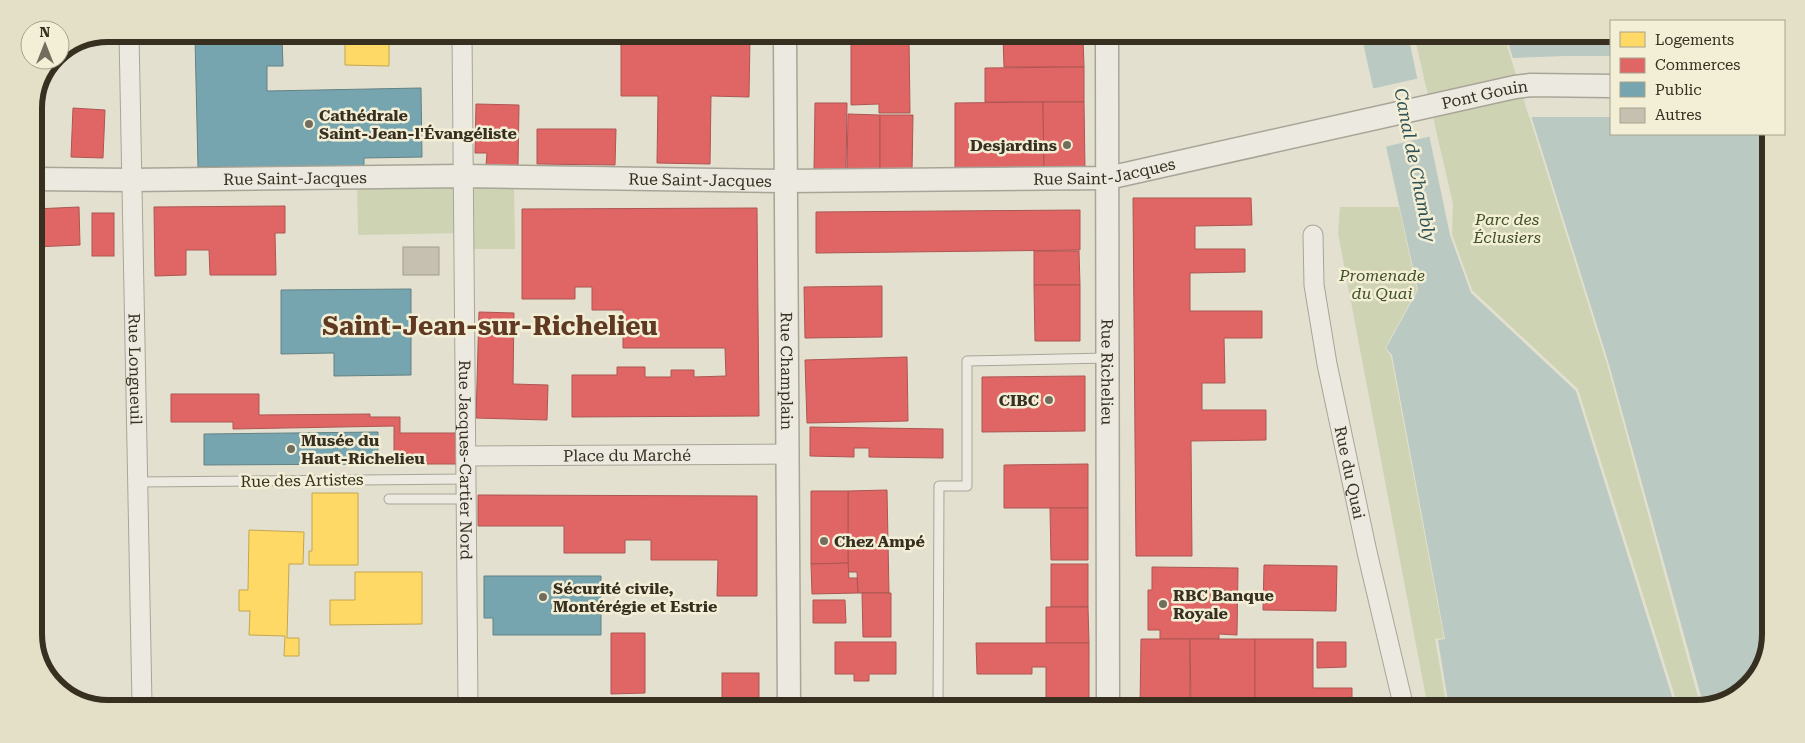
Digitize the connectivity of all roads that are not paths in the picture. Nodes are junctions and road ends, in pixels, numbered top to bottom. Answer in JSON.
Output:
{"nodes":[{"id":1,"x":129,"y":42,"type":"edge"},
{"id":2,"x":462,"y":42,"type":"edge"},
{"id":3,"x":785,"y":42,"type":"edge"},
{"id":4,"x":1107,"y":42,"type":"edge"},
{"id":5,"x":1610,"y":86,"type":"edge"},
{"id":6,"x":1360,"y":120,"type":"joint"},
{"id":7,"x":463,"y":176,"type":"junction"},
{"id":8,"x":1108,"y":178,"type":"junction"},
{"id":9,"x":42,"y":180,"type":"edge"},
{"id":10,"x":130,"y":180,"type":"junction"},
{"id":11,"x":786,"y":181,"type":"junction"},
{"id":12,"x":1313,"y":235,"type":"dead end"},
{"id":13,"x":1108,"y":358,"type":"junction"},
{"id":14,"x":787,"y":454,"type":"junction"},
{"id":15,"x":466,"y":456,"type":"junction"},
{"id":16,"x":466,"y":479,"type":"junction"},
{"id":17,"x":138,"y":482,"type":"junction"},
{"id":18,"x":389,"y":499,"type":"dead end"},
{"id":19,"x":466,"y":499,"type":"junction"},
{"id":20,"x":142,"y":700,"type":"edge"},
{"id":21,"x":468,"y":700,"type":"edge"},
{"id":22,"x":789,"y":700,"type":"edge"},
{"id":23,"x":938,"y":700,"type":"edge"},
{"id":24,"x":1108,"y":700,"type":"edge"},
{"id":25,"x":1402,"y":700,"type":"edge"}],
"edges":[{"from":1,"to":10,"type":"street","name":"Rue Longueuil"},
{"from":2,"to":7,"type":"street","name":"Rue Jacques-Cartier Nord"},
{"from":3,"to":11,"type":"street","name":"Rue Champlain"},
{"from":4,"to":8,"type":"street","name":"Rue Richelieu"},
{"from":5,"to":6,"type":"street","name":"Pont Gouin"},
{"from":6,"to":8,"type":"street","name":"Rue Saint-Jacques"},
{"from":7,"to":10,"type":"street","name":"Rue Saint-Jacques"},
{"from":7,"to":11,"type":"street","name":"Rue Saint-Jacques"},
{"from":7,"to":15,"type":"street","name":"Rue Jacques-Cartier Nord"},
{"from":8,"to":11,"type":"street","name":"Rue Saint-Jacques"},
{"from":8,"to":13,"type":"street","name":"Rue Richelieu"},
{"from":9,"to":10,"type":"street","name":"Rue Saint-Jacques"},
{"from":10,"to":17,"type":"street","name":"Rue Longueuil"},
{"from":11,"to":14,"type":"street","name":"Rue Champlain"},
{"from":12,"to":25,"type":"street","name":"Rue du Quai"},
{"from":13,"to":23,"type":"lane"},
{"from":13,"to":24,"type":"street","name":"Rue Richelieu"},
{"from":14,"to":15,"type":"street","name":"Place du Marché"},
{"from":14,"to":22,"type":"street","name":"Rue Champlain"},
{"from":15,"to":16,"type":"street","name":"Rue Jacques-Cartier Nord"},
{"from":16,"to":17,"type":"lane","name":"Rue des Artistes"},
{"from":16,"to":19,"type":"street","name":"Rue Jacques-Cartier Nord"},
{"from":17,"to":20,"type":"street","name":"Rue Longueuil"},
{"from":18,"to":19,"type":"lane"},
{"from":19,"to":21,"type":"street","name":"Rue Jacques-Cartier Nord"}]}
